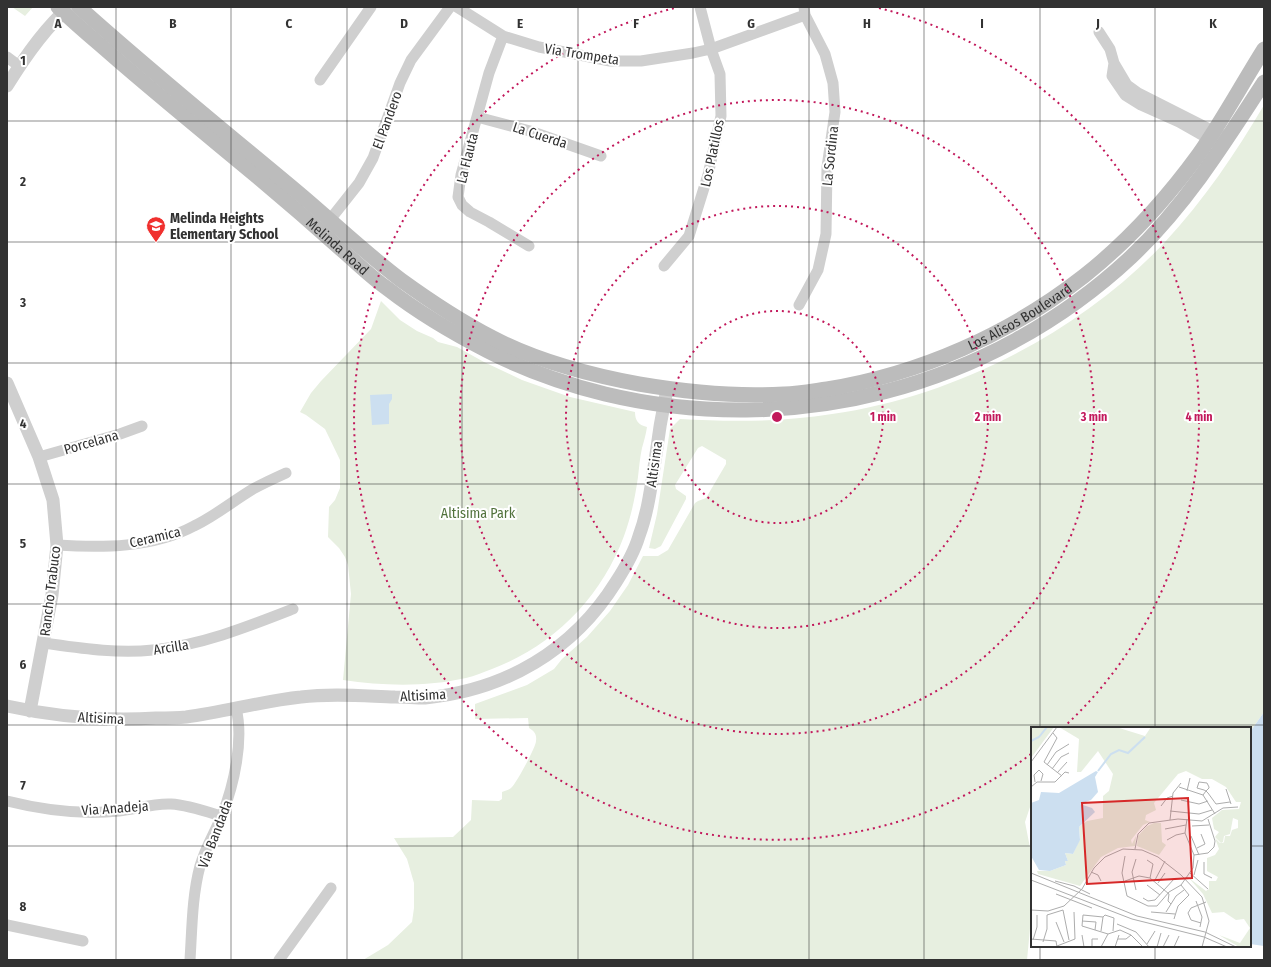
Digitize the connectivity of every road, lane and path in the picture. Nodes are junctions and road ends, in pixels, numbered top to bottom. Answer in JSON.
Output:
{"nodes":[{"id":1,"x":79,"y":7,"type":"edge"},
{"id":2,"x":371,"y":7,"type":"edge"},
{"id":3,"x":450,"y":7,"type":"edge"},
{"id":4,"x":457,"y":7,"type":"edge"},
{"id":5,"x":700,"y":7,"type":"edge"},
{"id":6,"x":64,"y":9,"type":"edge"},
{"id":7,"x":804,"y":11,"type":"edge"},
{"id":8,"x":1099,"y":32,"type":"dead end"},
{"id":9,"x":503,"y":36,"type":"junction"},
{"id":10,"x":711,"y":49,"type":"junction"},
{"id":11,"x":1264,"y":49,"type":"edge"},
{"id":12,"x":7,"y":57,"type":"edge"},
{"id":13,"x":20,"y":66,"type":"junction"},
{"id":14,"x":320,"y":80,"type":"dead end"},
{"id":15,"x":1264,"y":82,"type":"edge"},
{"id":16,"x":7,"y":86,"type":"edge"},
{"id":17,"x":477,"y":117,"type":"junction"},
{"id":18,"x":1211,"y":135,"type":"junction"},
{"id":19,"x":1225,"y":143,"type":"junction"},
{"id":20,"x":601,"y":156,"type":"dead end"},
{"id":21,"x":325,"y":225,"type":"junction"},
{"id":22,"x":529,"y":246,"type":"dead end"},
{"id":23,"x":664,"y":266,"type":"dead end"},
{"id":24,"x":799,"y":306,"type":"dead end"},
{"id":25,"x":7,"y":383,"type":"edge"},
{"id":26,"x":667,"y":389,"type":"junction"},
{"id":27,"x":664,"y":405,"type":"junction"},
{"id":28,"x":142,"y":426,"type":"dead end"},
{"id":29,"x":39,"y":457,"type":"junction"},
{"id":30,"x":286,"y":473,"type":"dead end"},
{"id":31,"x":57,"y":545,"type":"junction"},
{"id":32,"x":293,"y":609,"type":"dead end"},
{"id":33,"x":44,"y":644,"type":"junction"},
{"id":34,"x":7,"y":706,"type":"edge"},
{"id":35,"x":236,"y":708,"type":"junction"},
{"id":36,"x":30,"y":711,"type":"junction"},
{"id":37,"x":7,"y":801,"type":"edge"},
{"id":38,"x":221,"y":816,"type":"junction"},
{"id":39,"x":331,"y":888,"type":"dead end"},
{"id":40,"x":7,"y":925,"type":"edge"},
{"id":41,"x":83,"y":941,"type":"dead end"},
{"id":42,"x":190,"y":960,"type":"edge"},
{"id":43,"x":279,"y":960,"type":"edge"}],
"edges":[{"from":1,"to":21,"type":"main road","name":"Melinda Road"},
{"from":2,"to":14,"type":"street"},
{"from":3,"to":21,"type":"street","name":"El Pandero"},
{"from":4,"to":9,"type":"street","name":"Via Trompeta"},
{"from":5,"to":10,"type":"street","name":"Los Platillos"},
{"from":6,"to":13,"type":"street"},
{"from":6,"to":21,"type":"main road","name":"Melinda Road"},
{"from":7,"to":10,"type":"street","name":"Via Trompeta"},
{"from":7,"to":24,"type":"street","name":"La Sordina"},
{"from":8,"to":18,"type":"street"},
{"from":9,"to":10,"type":"street","name":"Via Trompeta"},
{"from":9,"to":17,"type":"street","name":"La Flauta"},
{"from":10,"to":23,"type":"street","name":"Los Platillos"},
{"from":11,"to":18,"type":"main road","name":"Los Alisos Boulevard"},
{"from":12,"to":13,"type":"street"},
{"from":13,"to":16,"type":"street"},
{"from":15,"to":19,"type":"main road","name":"Los Alisos Boulevard"},
{"from":17,"to":20,"type":"street","name":"La Cuerda"},
{"from":17,"to":22,"type":"street","name":"La Flauta"},
{"from":18,"to":19,"type":"street"},
{"from":18,"to":26,"type":"main road","name":"Los Alisos Boulevard"},
{"from":19,"to":27,"type":"main road","name":"Los Alisos Boulevard"},
{"from":21,"to":26,"type":"main road","name":"Melinda Road"},
{"from":21,"to":27,"type":"main road","name":"Melinda Road"},
{"from":25,"to":29,"type":"street","name":"Rancho Trabuco"},
{"from":26,"to":27,"type":"street","name":"Altisima"},
{"from":27,"to":35,"type":"street","name":"Altisima"},
{"from":28,"to":29,"type":"street","name":"Porcelana"},
{"from":29,"to":31,"type":"street","name":"Rancho Trabuco"},
{"from":30,"to":31,"type":"street","name":"Ceramica"},
{"from":31,"to":33,"type":"street","name":"Rancho Trabuco"},
{"from":32,"to":33,"type":"street","name":"Arcilla"},
{"from":33,"to":36,"type":"street","name":"Rancho Trabuco"},
{"from":34,"to":36,"type":"street","name":"Altisima"},
{"from":35,"to":36,"type":"street","name":"Altisima"},
{"from":35,"to":38,"type":"street","name":"Via Bandada"},
{"from":37,"to":38,"type":"street","name":"Via Anadeja"},
{"from":38,"to":42,"type":"street","name":"Via Bandada"},
{"from":39,"to":43,"type":"street"},
{"from":40,"to":41,"type":"street"}]}
